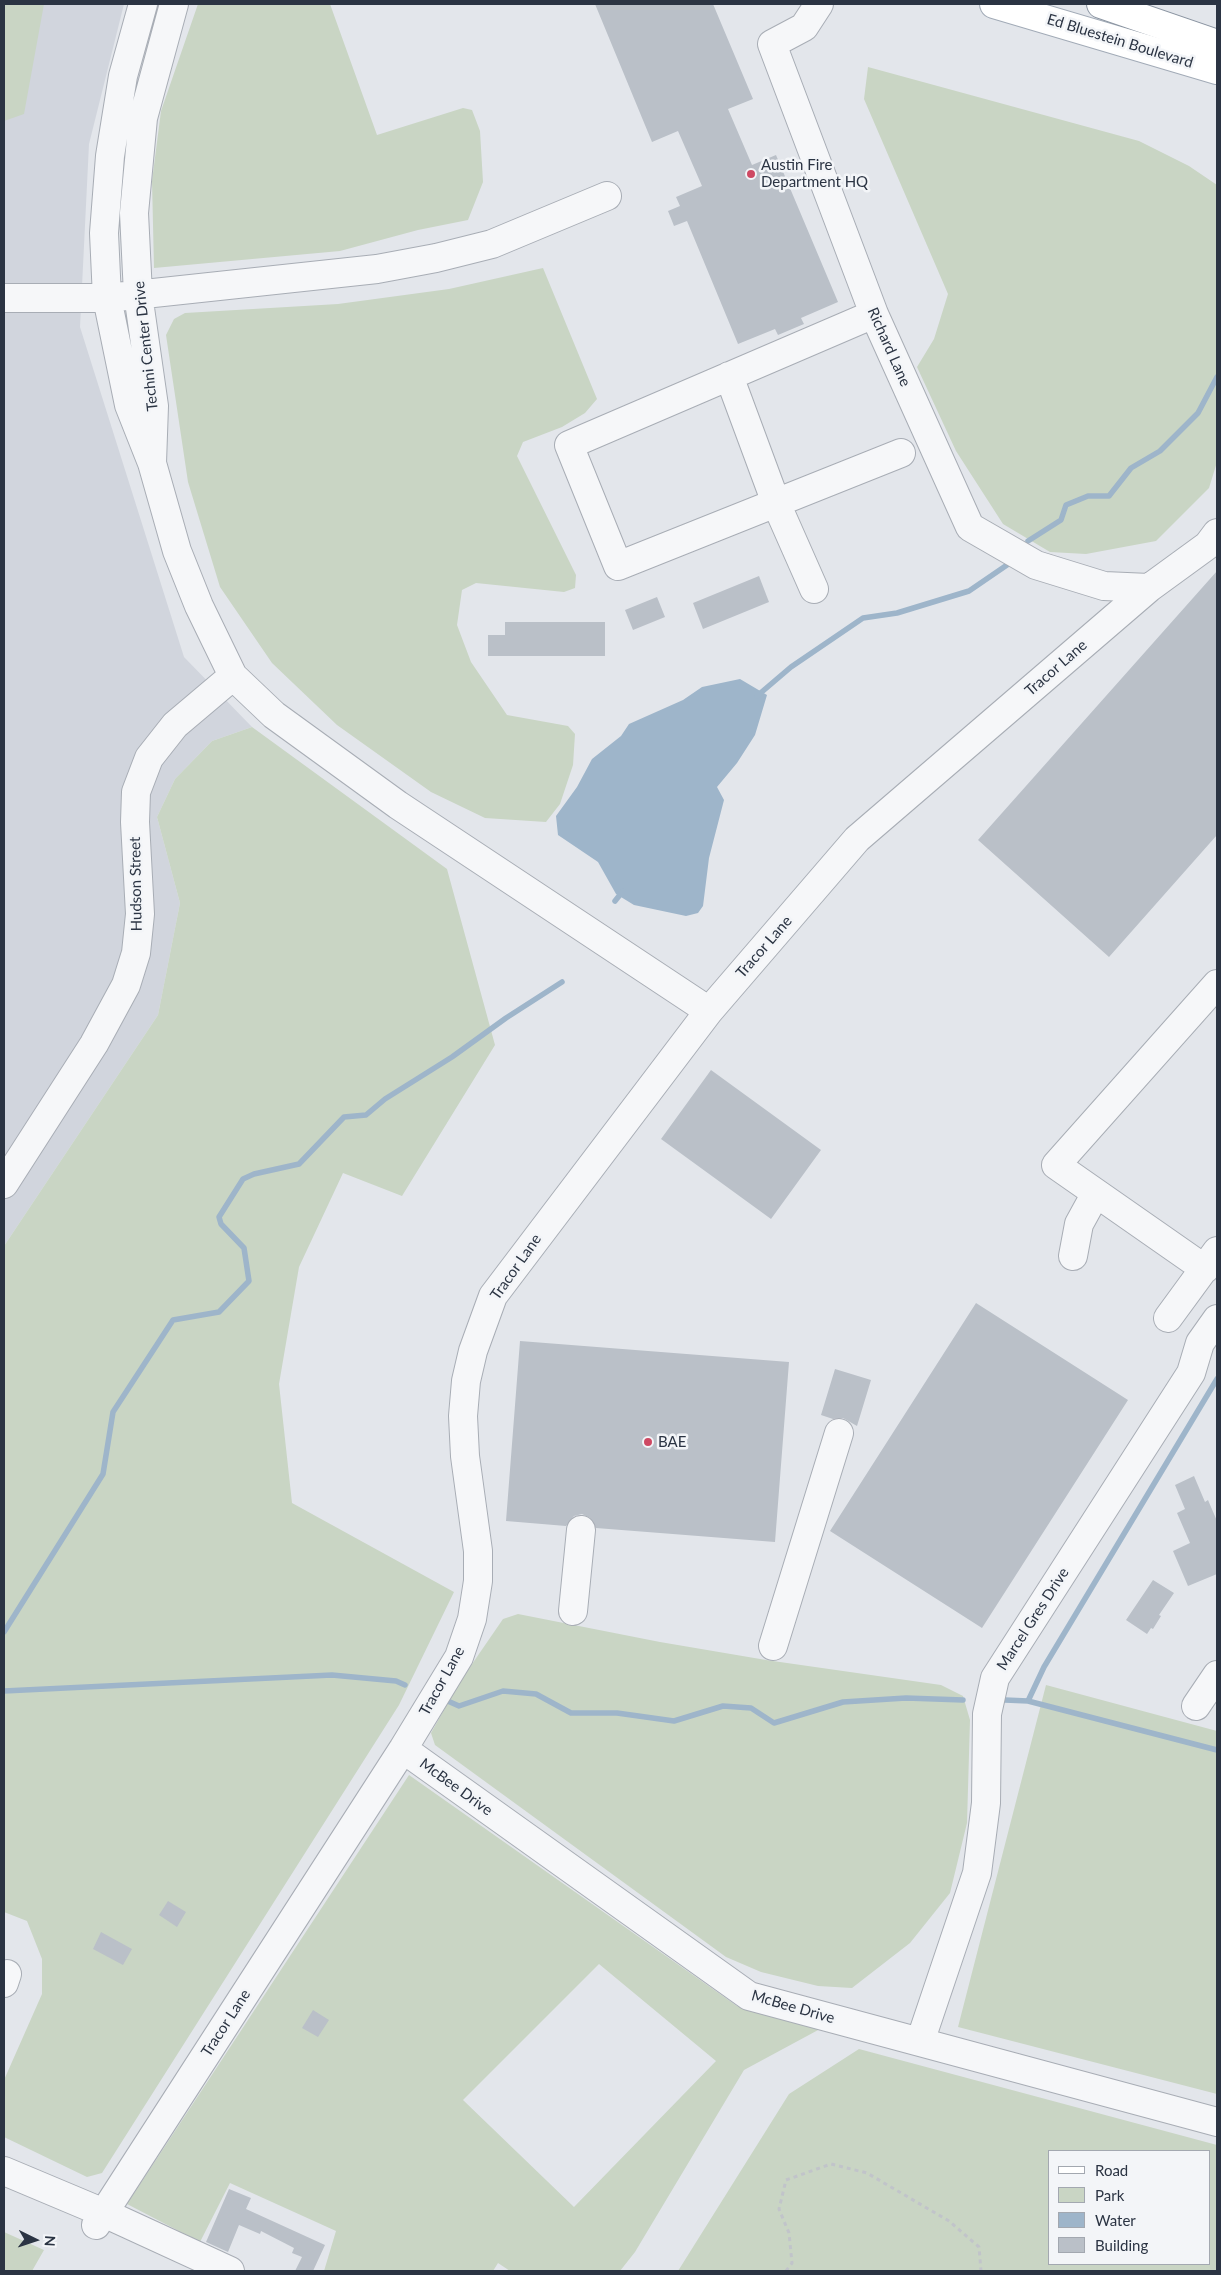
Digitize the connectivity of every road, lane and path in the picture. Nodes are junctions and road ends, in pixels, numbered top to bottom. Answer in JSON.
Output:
{"nodes":[{"id":1,"x":143,"y":4,"type":"edge"},
{"id":2,"x":174,"y":4,"type":"edge"},
{"id":3,"x":819,"y":4,"type":"edge"},
{"id":4,"x":994,"y":4,"type":"edge"},
{"id":5,"x":1102,"y":4,"type":"edge"},
{"id":6,"x":1217,"y":44,"type":"edge"},
{"id":7,"x":1217,"y":70,"type":"edge"},
{"id":8,"x":607,"y":196,"type":"dead end"},
{"id":9,"x":138,"y":294,"type":"junction"},
{"id":10,"x":4,"y":298,"type":"edge"},
{"id":11,"x":107,"y":298,"type":"junction"},
{"id":12,"x":874,"y":314,"type":"junction"},
{"id":13,"x":729,"y":376,"type":"junction"},
{"id":14,"x":901,"y":453,"type":"dead end"},
{"id":15,"x":152,"y":463,"type":"junction"},
{"id":16,"x":776,"y":503,"type":"junction"},
{"id":17,"x":1217,"y":533,"type":"edge"},
{"id":18,"x":1149,"y":588,"type":"junction"},
{"id":19,"x":814,"y":589,"type":"dead end"},
{"id":20,"x":233,"y":676,"type":"junction"},
{"id":21,"x":1217,"y":984,"type":"edge"},
{"id":22,"x":709,"y":1011,"type":"junction"},
{"id":23,"x":4,"y":1184,"type":"edge"},
{"id":24,"x":1096,"y":1193,"type":"junction"},
{"id":25,"x":1074,"y":1256,"type":"dead end"},
{"id":26,"x":1211,"y":1260,"type":"edge"},
{"id":27,"x":1168,"y":1318,"type":"dead end"},
{"id":28,"x":1217,"y":1319,"type":"edge"},
{"id":29,"x":839,"y":1433,"type":"dead end"},
{"id":30,"x":581,"y":1530,"type":"dead end"},
{"id":31,"x":573,"y":1611,"type":"dead end"},
{"id":32,"x":773,"y":1646,"type":"dead end"},
{"id":33,"x":1217,"y":1675,"type":"edge"},
{"id":34,"x":1196,"y":1706,"type":"dead end"},
{"id":35,"x":403,"y":1749,"type":"junction"},
{"id":36,"x":920,"y":2042,"type":"junction"},
{"id":37,"x":1217,"y":2122,"type":"edge"},
{"id":38,"x":4,"y":2171,"type":"edge"},
{"id":39,"x":100,"y":2219,"type":"junction"},
{"id":40,"x":230,"y":2271,"type":"edge"},
{"id":41,"x":786,"y":2271,"type":"edge"},
{"id":42,"x":980,"y":2271,"type":"edge"}],
"edges":[{"from":1,"to":11,"type":"street","name":"Techni Center Drive"},
{"from":2,"to":9,"type":"street","name":"Techni Center Drive"},
{"from":3,"to":12,"type":"street","name":"Richard Lane"},
{"from":4,"to":7,"type":"main road","name":"Ed Bluestein Boulevard"},
{"from":5,"to":6,"type":"main road"},
{"from":8,"to":9,"type":"street"},
{"from":9,"to":11,"type":"street"},
{"from":9,"to":15,"type":"street","name":"Techni Center Drive"},
{"from":10,"to":11,"type":"street"},
{"from":11,"to":15,"type":"street","name":"Techni Center Drive"},
{"from":12,"to":13,"type":"street"},
{"from":12,"to":18,"type":"street","name":"Richard Lane"},
{"from":13,"to":16,"type":"street"},
{"from":13,"to":16,"type":"street"},
{"from":14,"to":16,"type":"street"},
{"from":15,"to":20,"type":"street"},
{"from":16,"to":19,"type":"street"},
{"from":17,"to":18,"type":"street","name":"Tracor Lane"},
{"from":18,"to":22,"type":"street","name":"Tracor Lane"},
{"from":20,"to":22,"type":"street"},
{"from":20,"to":23,"type":"street","name":"Hudson Street"},
{"from":21,"to":24,"type":"street"},
{"from":22,"to":35,"type":"street","name":"Tracor Lane"},
{"from":24,"to":25,"type":"street"},
{"from":24,"to":26,"type":"street"},
{"from":26,"to":27,"type":"street"},
{"from":28,"to":36,"type":"street","name":"Marcel Gres Drive"},
{"from":29,"to":32,"type":"street"},
{"from":30,"to":31,"type":"street"},
{"from":33,"to":34,"type":"street"},
{"from":35,"to":36,"type":"street","name":"McBee Drive"},
{"from":35,"to":39,"type":"street","name":"Tracor Lane"},
{"from":36,"to":37,"type":"street","name":"McBee Drive"},
{"from":38,"to":39,"type":"street"},
{"from":39,"to":40,"type":"street"},
{"from":41,"to":42,"type":"path"}]}
